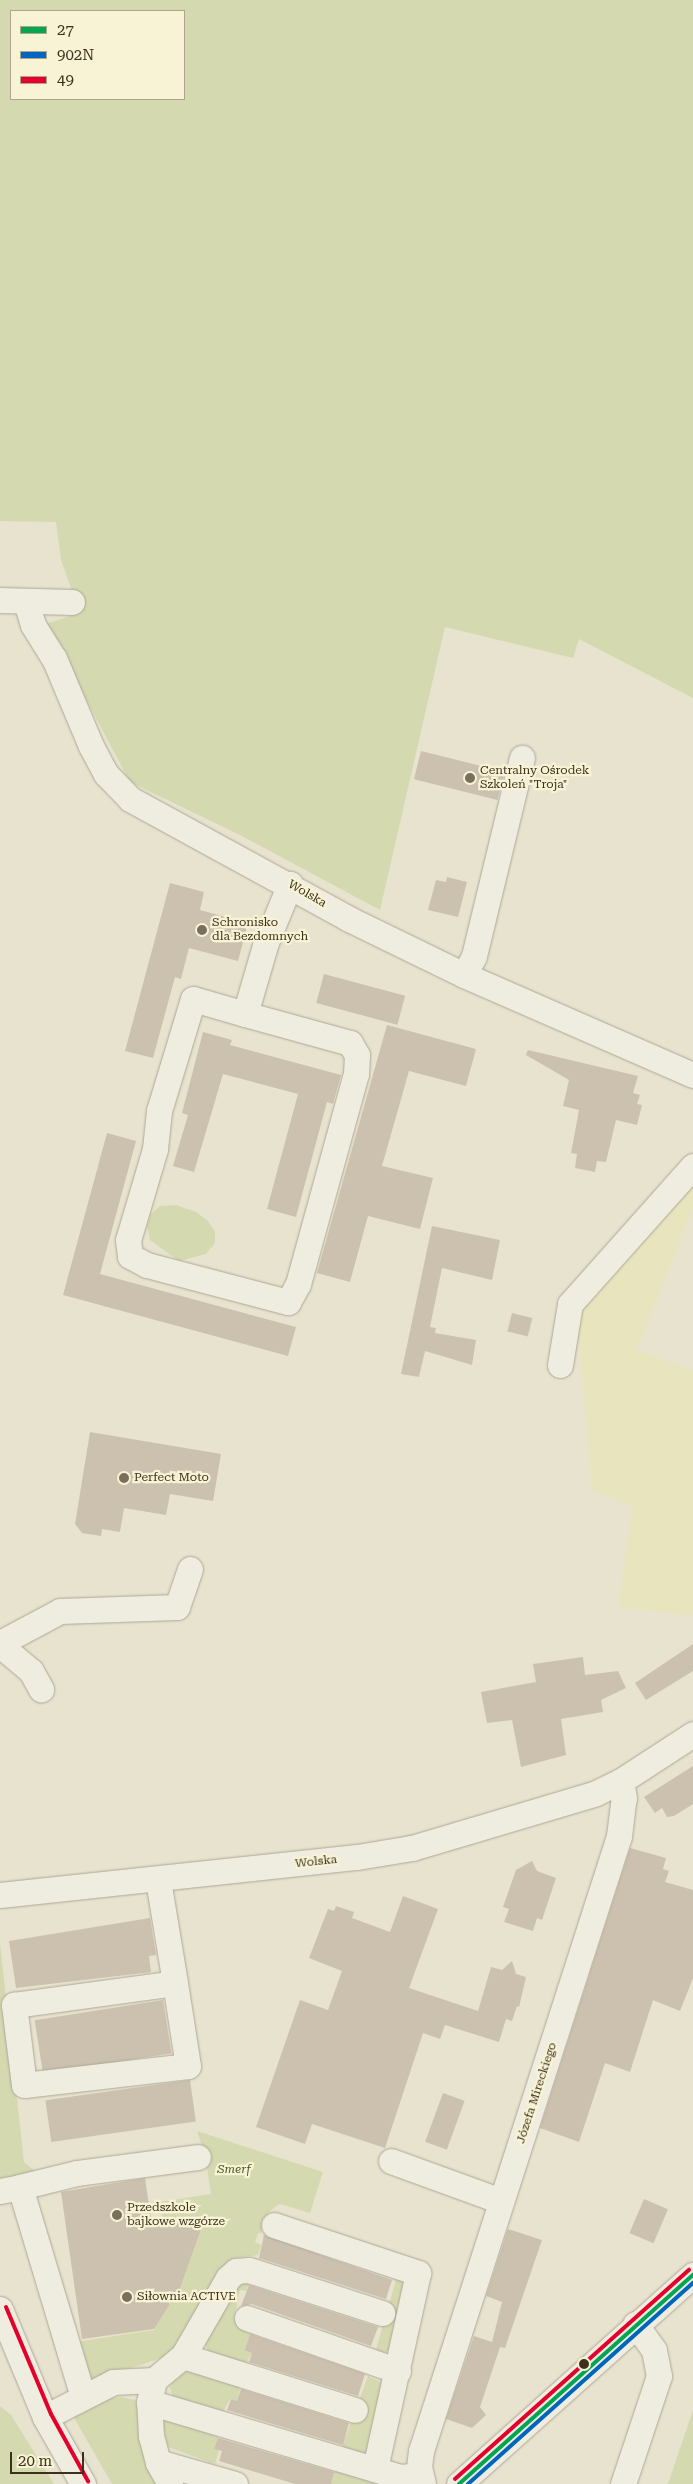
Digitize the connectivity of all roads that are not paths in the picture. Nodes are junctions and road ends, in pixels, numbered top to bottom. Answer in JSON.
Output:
{"nodes":[{"id":1,"x":0,"y":600,"type":"edge"},
{"id":2,"x":26,"y":602,"type":"junction"},
{"id":3,"x":72,"y":602,"type":"dead end"},
{"id":4,"x":522,"y":758,"type":"dead end"},
{"id":5,"x":290,"y":884,"type":"junction"},
{"id":6,"x":464,"y":975,"type":"junction"},
{"id":7,"x":245,"y":1014,"type":"junction"},
{"id":8,"x":693,"y":1075,"type":"edge"},
{"id":9,"x":693,"y":1166,"type":"edge"},
{"id":10,"x":560,"y":1365,"type":"dead end"},
{"id":11,"x":190,"y":1569,"type":"dead end"},
{"id":12,"x":0,"y":1644,"type":"edge"},
{"id":13,"x":41,"y":1689,"type":"dead end"},
{"id":14,"x":693,"y":1734,"type":"edge"},
{"id":15,"x":621,"y":1781,"type":"junction"},
{"id":16,"x":158,"y":1880,"type":"junction"},
{"id":17,"x":0,"y":1895,"type":"edge"},
{"id":18,"x":175,"y":1983,"type":"junction"},
{"id":19,"x":198,"y":2157,"type":"dead end"},
{"id":20,"x":391,"y":2162,"type":"dead end"},
{"id":21,"x":10,"y":2189,"type":"edge"},
{"id":22,"x":501,"y":2201,"type":"junction"},
{"id":23,"x":274,"y":2225,"type":"dead end"},
{"id":24,"x":693,"y":2275,"type":"edge"},
{"id":25,"x":0,"y":2309,"type":"edge"},
{"id":26,"x":382,"y":2313,"type":"dead end"},
{"id":27,"x":247,"y":2318,"type":"dead end"},
{"id":28,"x":635,"y":2324,"type":"junction"},
{"id":29,"x":6,"y":2345,"type":"edge"},
{"id":30,"x":183,"y":2356,"type":"junction"},
{"id":31,"x":398,"y":2371,"type":"junction"},
{"id":32,"x":151,"y":2391,"type":"junction"},
{"id":33,"x":83,"y":2397,"type":"junction"},
{"id":34,"x":355,"y":2410,"type":"dead end"},
{"id":35,"x":45,"y":2417,"type":"junction"},
{"id":36,"x":158,"y":2462,"type":"junction"},
{"id":37,"x":375,"y":2469,"type":"junction"},
{"id":38,"x":421,"y":2479,"type":"edge"},
{"id":39,"x":83,"y":2484,"type":"edge"},
{"id":40,"x":170,"y":2484,"type":"edge"},
{"id":41,"x":236,"y":2484,"type":"edge"},
{"id":42,"x":459,"y":2484,"type":"edge"},
{"id":43,"x":623,"y":2484,"type":"edge"}],
"edges":[{"from":1,"to":2,"type":"street"},
{"from":2,"to":3,"type":"street"},
{"from":2,"to":5,"type":"street","name":"Wolska"},
{"from":4,"to":6,"type":"street"},
{"from":5,"to":6,"type":"street","name":"Wolska"},
{"from":5,"to":7,"type":"street"},
{"from":6,"to":8,"type":"street","name":"Wolska"},
{"from":7,"to":7,"type":"street"},
{"from":9,"to":10,"type":"street"},
{"from":11,"to":12,"type":"street"},
{"from":12,"to":13,"type":"street"},
{"from":14,"to":15,"type":"street"},
{"from":15,"to":16,"type":"street","name":"Wolska"},
{"from":15,"to":22,"type":"street","name":"Józefa Mireckiego"},
{"from":16,"to":17,"type":"street","name":"Wolska"},
{"from":16,"to":18,"type":"street"},
{"from":18,"to":18,"type":"street"},
{"from":19,"to":21,"type":"street"},
{"from":20,"to":22,"type":"street"},
{"from":21,"to":33,"type":"street"},
{"from":22,"to":38,"type":"street","name":"Józefa Mireckiego"},
{"from":23,"to":31,"type":"street"},
{"from":24,"to":28,"type":"street"},
{"from":25,"to":29,"type":"street"},
{"from":26,"to":30,"type":"street"},
{"from":27,"to":31,"type":"street"},
{"from":28,"to":42,"type":"street"},
{"from":28,"to":43,"type":"street"},
{"from":29,"to":35,"type":"street"},
{"from":30,"to":32,"type":"street"},
{"from":30,"to":34,"type":"street"},
{"from":31,"to":37,"type":"street"},
{"from":32,"to":33,"type":"street"},
{"from":32,"to":36,"type":"street"},
{"from":32,"to":37,"type":"street"},
{"from":33,"to":35,"type":"street"},
{"from":35,"to":39,"type":"street"},
{"from":36,"to":40,"type":"street"},
{"from":36,"to":41,"type":"street"},
{"from":37,"to":38,"type":"street"}]}
